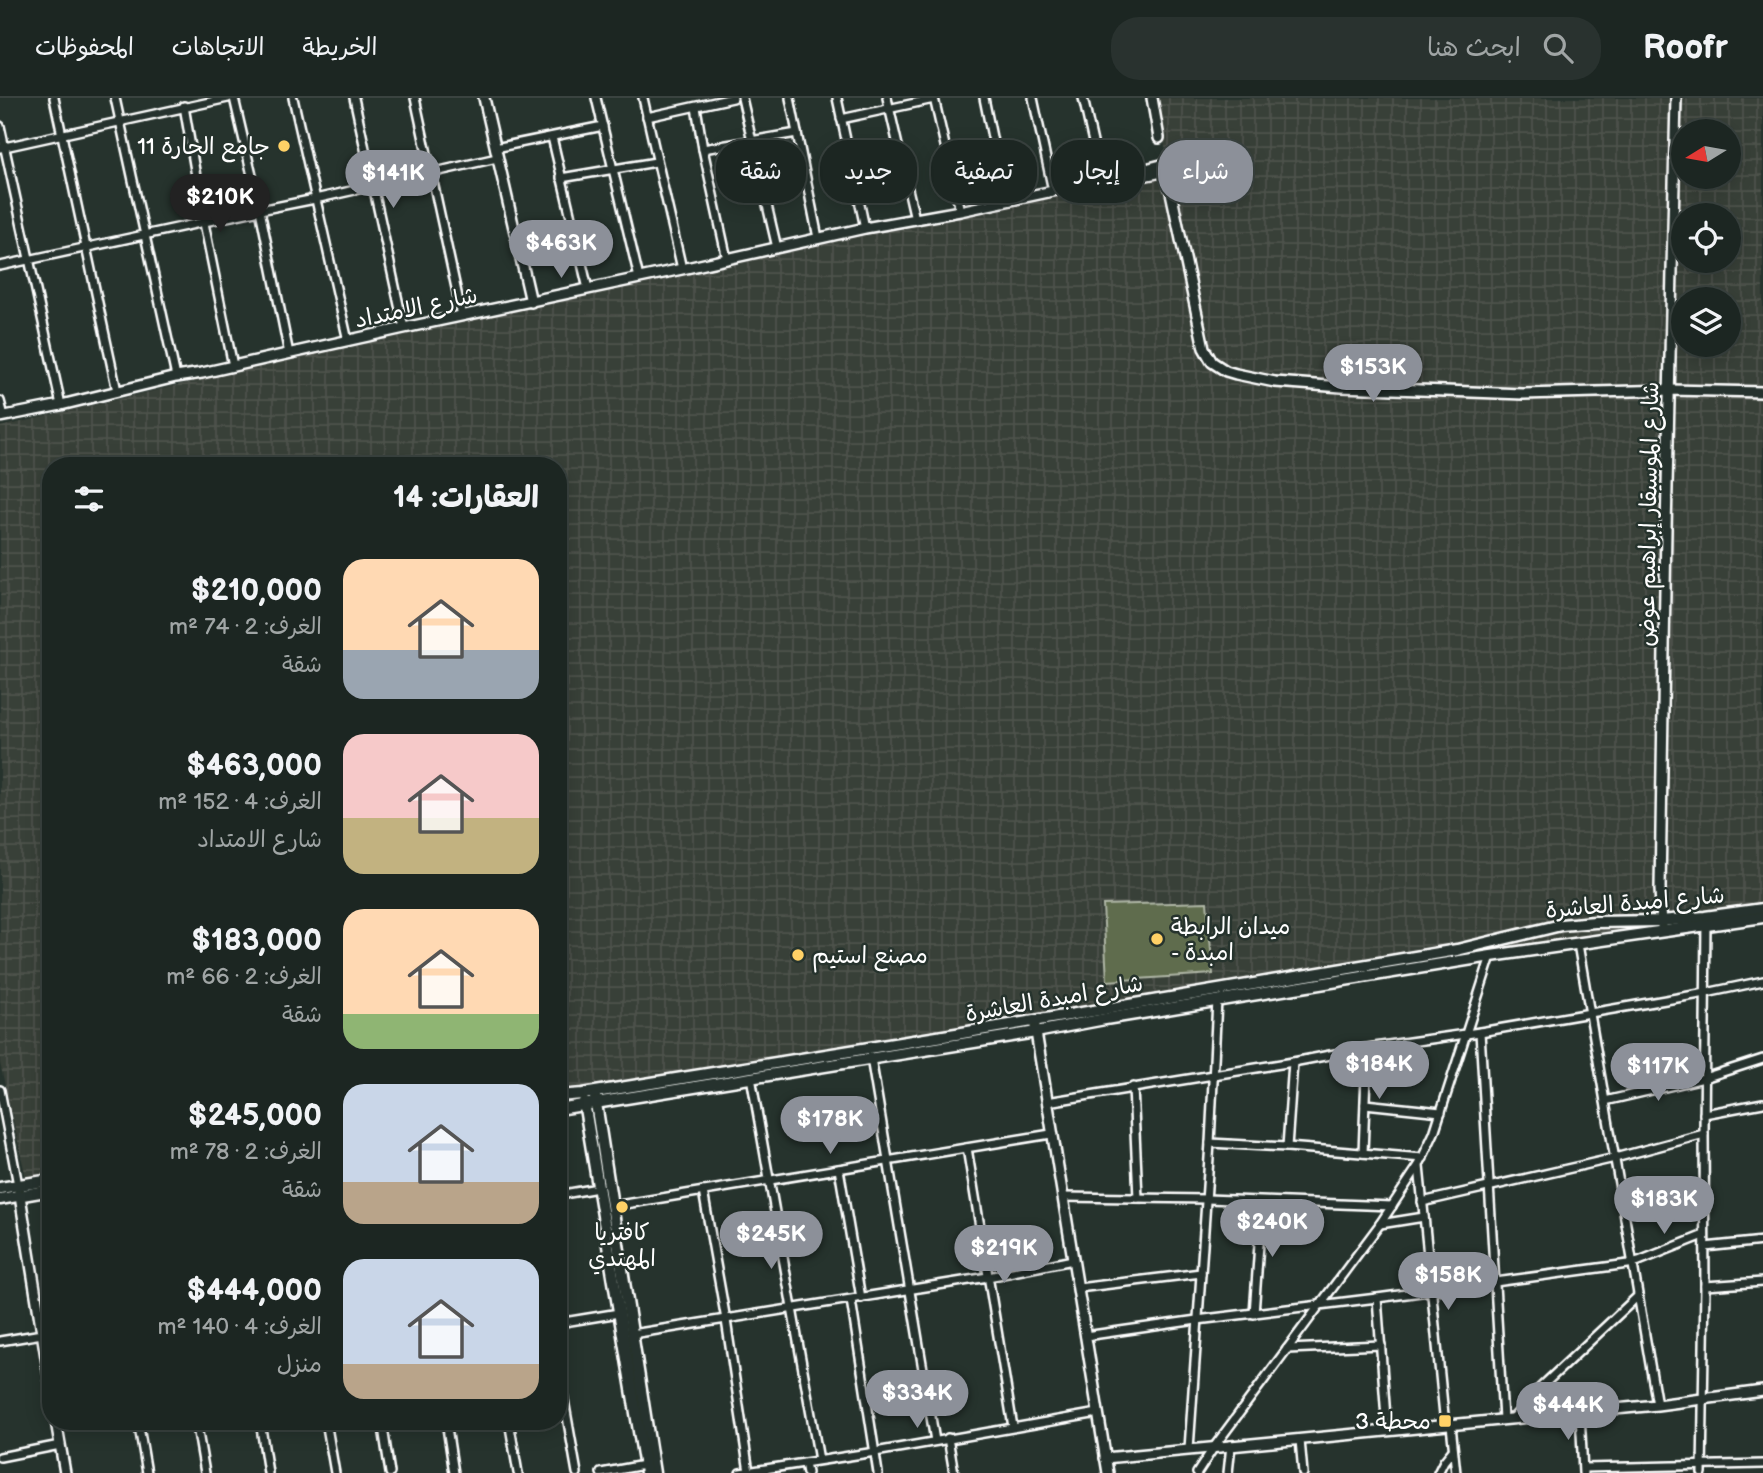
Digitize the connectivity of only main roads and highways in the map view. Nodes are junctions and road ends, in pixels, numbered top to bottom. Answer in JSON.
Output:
{"nodes":[{"id":1,"x":1763,"y":909,"type":"edge"},
{"id":2,"x":1763,"y":918,"type":"edge"},
{"id":3,"x":1706,"y":922,"type":"junction"},
{"id":4,"x":1662,"y":926,"type":"junction"},
{"id":5,"x":567,"y":1098,"type":"edge"},
{"id":6,"x":595,"y":1098,"type":"junction"},
{"id":7,"x":584,"y":1100,"type":"junction"},
{"id":8,"x":567,"y":1106,"type":"edge"},
{"id":9,"x":42,"y":1183,"type":"edge"},
{"id":10,"x":0,"y":1188,"type":"edge"},
{"id":11,"x":19,"y":1190,"type":"junction"},
{"id":12,"x":42,"y":1190,"type":"edge"},
{"id":13,"x":0,"y":1199,"type":"edge"},
{"id":14,"x":633,"y":1372,"type":"junction"},
{"id":15,"x":645,"y":1469,"type":"edge"},
{"id":16,"x":654,"y":1473,"type":"edge"}],
"edges":[{"from":1,"to":3,"type":"main road","name":"شارع امبدة العاشرة"},
{"from":2,"to":3,"type":"main road","name":"شارع امبدة العاشرة"},
{"from":3,"to":4,"type":"main road","name":"شارع امبدة العاشرة"},
{"from":4,"to":6,"type":"main road","name":"شارع امبدة العاشرة"},
{"from":4,"to":6,"type":"main road","name":"شارع امبدة العاشرة"},
{"from":5,"to":7,"type":"main road","name":"شارع امبدة العاشرة"},
{"from":6,"to":7,"type":"main road","name":"شارع امبدة العاشرة"},
{"from":6,"to":14,"type":"main road"},
{"from":7,"to":8,"type":"main road","name":"شارع امبدة العاشرة"},
{"from":7,"to":14,"type":"main road"},
{"from":9,"to":11,"type":"main road"},
{"from":10,"to":11,"type":"main road"},
{"from":11,"to":12,"type":"main road"},
{"from":11,"to":13,"type":"main road"},
{"from":14,"to":15,"type":"main road"},
{"from":14,"to":16,"type":"main road"}]}
